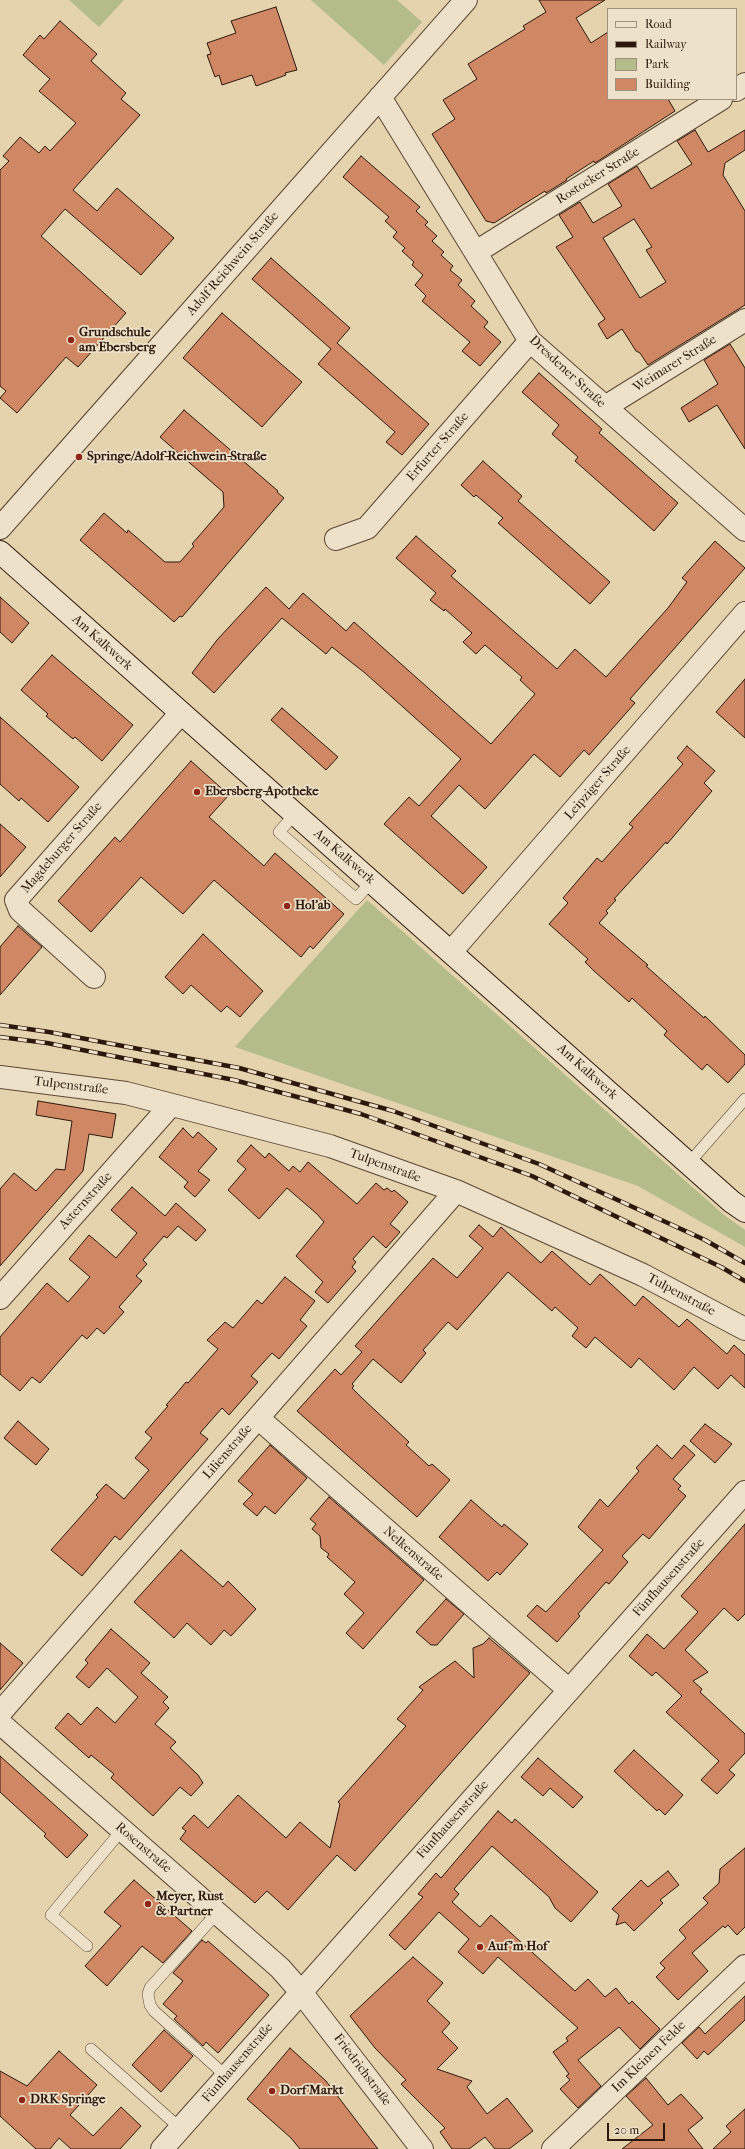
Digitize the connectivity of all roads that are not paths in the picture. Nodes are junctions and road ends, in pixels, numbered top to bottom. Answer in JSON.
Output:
{"nodes":[{"id":1,"x":466,"y":0,"type":"edge"},
{"id":2,"x":380,"y":97,"type":"junction"},
{"id":3,"x":719,"y":100,"type":"edge"},
{"id":4,"x":476,"y":252,"type":"junction"},
{"id":5,"x":745,"y":320,"type":"edge"},
{"id":6,"x":530,"y":341,"type":"junction"},
{"id":7,"x":605,"y":407,"type":"junction"},
{"id":8,"x":0,"y":528,"type":"edge"},
{"id":9,"x":745,"y":530,"type":"edge"},
{"id":10,"x":336,"y":539,"type":"dead end"},
{"id":11,"x":0,"y":552,"type":"edge"},
{"id":12,"x":745,"y":614,"type":"edge"},
{"id":13,"x":181,"y":713,"type":"junction"},
{"id":14,"x":451,"y":952,"type":"junction"},
{"id":15,"x":94,"y":977,"type":"dead end"},
{"id":16,"x":0,"y":1077,"type":"edge"},
{"id":17,"x":745,"y":1099,"type":"edge"},
{"id":18,"x":171,"y":1105,"type":"junction"},
{"id":19,"x":689,"y":1163,"type":"junction"},
{"id":20,"x":456,"y":1191,"type":"junction"},
{"id":21,"x":745,"y":1211,"type":"edge"},
{"id":22,"x":0,"y":1298,"type":"edge"},
{"id":23,"x":745,"y":1329,"type":"edge"},
{"id":24,"x":258,"y":1418,"type":"junction"},
{"id":25,"x":745,"y":1492,"type":"edge"},
{"id":26,"x":569,"y":1690,"type":"junction"},
{"id":27,"x":0,"y":1713,"type":"edge"},
{"id":28,"x":0,"y":1723,"type":"edge"},
{"id":29,"x":122,"y":1830,"type":"junction"},
{"id":30,"x":217,"y":1914,"type":"junction"},
{"id":31,"x":87,"y":1946,"type":"dead end"},
{"id":32,"x":745,"y":1966,"type":"edge"},
{"id":33,"x":301,"y":1992,"type":"junction"},
{"id":34,"x":91,"y":2048,"type":"dead end"},
{"id":35,"x":226,"y":2076,"type":"junction"},
{"id":36,"x":180,"y":2128,"type":"junction"},
{"id":37,"x":162,"y":2149,"type":"edge"},
{"id":38,"x":422,"y":2149,"type":"edge"},
{"id":39,"x":553,"y":2149,"type":"edge"}],
"edges":[{"from":1,"to":2,"type":"street","name":"Adolf-Reichwein-Straße"},
{"from":2,"to":4,"type":"street","name":"Dresdener Straße"},
{"from":2,"to":8,"type":"street","name":"Adolf-Reichwein-Straße"},
{"from":3,"to":4,"type":"street","name":"Rostocker Straße"},
{"from":4,"to":6,"type":"street","name":"Dresdener Straße"},
{"from":5,"to":7,"type":"street","name":"Weimarer Straße"},
{"from":6,"to":7,"type":"street","name":"Dresdener Straße"},
{"from":6,"to":10,"type":"street","name":"Erfurter Straße"},
{"from":7,"to":9,"type":"street","name":"Dresdener Straße"},
{"from":11,"to":13,"type":"street","name":"Am Kalkwerk"},
{"from":12,"to":14,"type":"street","name":"Leipziger Straße"},
{"from":13,"to":14,"type":"street","name":"Am Kalkwerk"},
{"from":13,"to":15,"type":"street","name":"Magdeburger Straße"},
{"from":14,"to":19,"type":"street","name":"Am Kalkwerk"},
{"from":16,"to":18,"type":"street","name":"Tulpenstraße"},
{"from":17,"to":19,"type":"lane"},
{"from":18,"to":20,"type":"street","name":"Tulpenstraße"},
{"from":18,"to":22,"type":"street","name":"Asternstraße"},
{"from":19,"to":21,"type":"street","name":"Am Kalkwerk"},
{"from":20,"to":23,"type":"street","name":"Tulpenstraße"},
{"from":20,"to":24,"type":"street","name":"Lilienstraße"},
{"from":24,"to":26,"type":"street","name":"Nelkenstraße"},
{"from":24,"to":27,"type":"street","name":"Lilienstraße"},
{"from":25,"to":26,"type":"street","name":"Fünfhausenstraße"},
{"from":26,"to":33,"type":"street","name":"Fünfhausenstraße"},
{"from":28,"to":29,"type":"street","name":"Rosenstraße"},
{"from":29,"to":30,"type":"street","name":"Rosenstraße"},
{"from":29,"to":31,"type":"lane"},
{"from":30,"to":33,"type":"street","name":"Rosenstraße"},
{"from":30,"to":35,"type":"lane"},
{"from":32,"to":39,"type":"street","name":"Im Kleinen Felde"},
{"from":33,"to":35,"type":"street","name":"Fünfhausenstraße"},
{"from":33,"to":38,"type":"street","name":"Friedrichstraße"},
{"from":34,"to":36,"type":"lane"},
{"from":35,"to":36,"type":"street","name":"Fünfhausenstraße"},
{"from":36,"to":37,"type":"street","name":"Fünfhausenstraße"}]}
